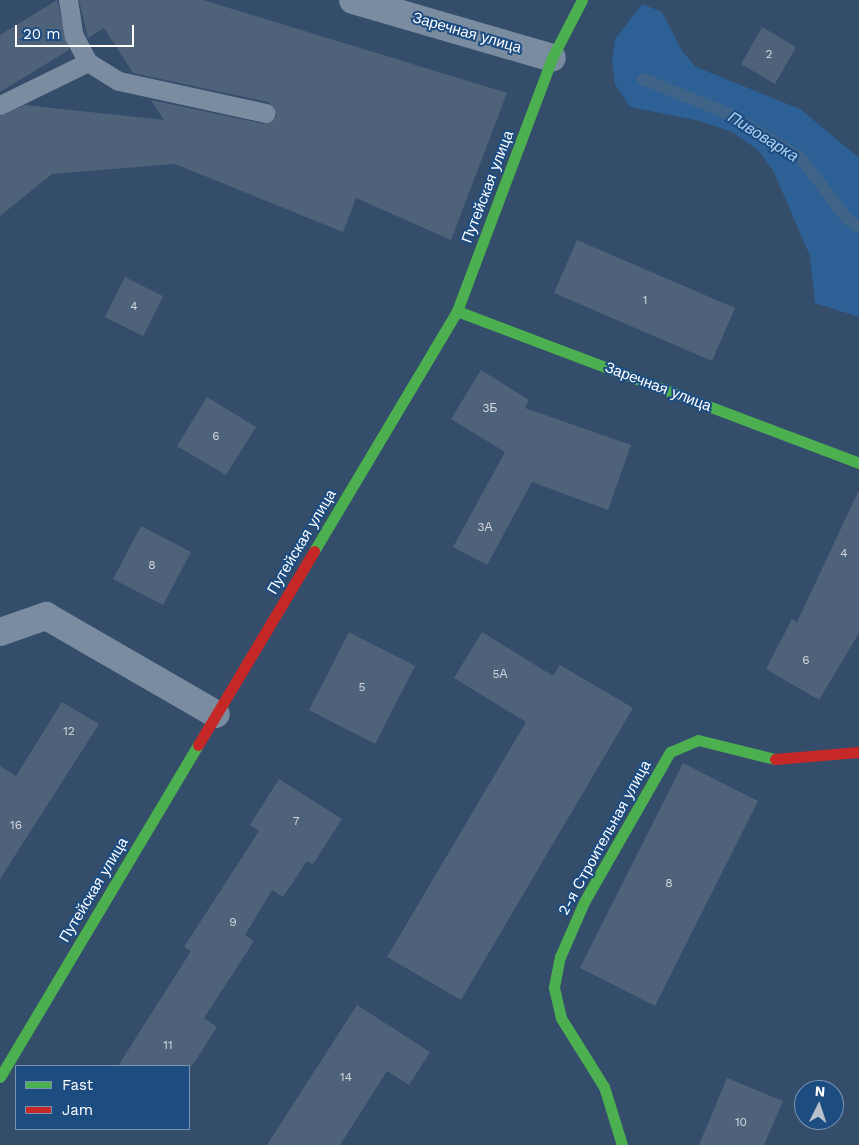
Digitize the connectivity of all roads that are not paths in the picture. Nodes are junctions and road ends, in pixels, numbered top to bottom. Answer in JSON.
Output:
{"nodes":[{"id":1,"x":68,"y":0,"type":"edge"},
{"id":2,"x":352,"y":0,"type":"edge"},
{"id":3,"x":582,"y":0,"type":"edge"},
{"id":4,"x":552,"y":58,"type":"junction"},
{"id":5,"x":88,"y":62,"type":"junction"},
{"id":6,"x":0,"y":105,"type":"edge"},
{"id":7,"x":266,"y":113,"type":"dead end"},
{"id":8,"x":457,"y":311,"type":"junction"},
{"id":9,"x":859,"y":463,"type":"edge"},
{"id":10,"x":0,"y":632,"type":"edge"},
{"id":11,"x":216,"y":714,"type":"junction"},
{"id":12,"x":859,"y":752,"type":"edge"},
{"id":13,"x":0,"y":1077,"type":"edge"},
{"id":14,"x":622,"y":1145,"type":"edge"}],
"edges":[{"from":1,"to":5,"type":"lane"},
{"from":2,"to":4,"type":"street","name":"Заречная улица"},
{"from":3,"to":4,"type":"street","name":"Путейская улица"},
{"from":4,"to":8,"type":"street","name":"Путейская улица"},
{"from":5,"to":6,"type":"lane"},
{"from":5,"to":7,"type":"lane"},
{"from":8,"to":9,"type":"street","name":"Заречная улица"},
{"from":8,"to":11,"type":"street","name":"Путейская улица"},
{"from":10,"to":11,"type":"street"},
{"from":11,"to":13,"type":"street","name":"Путейская улица"},
{"from":12,"to":14,"type":"street","name":"2-я Строительная улица"}]}
